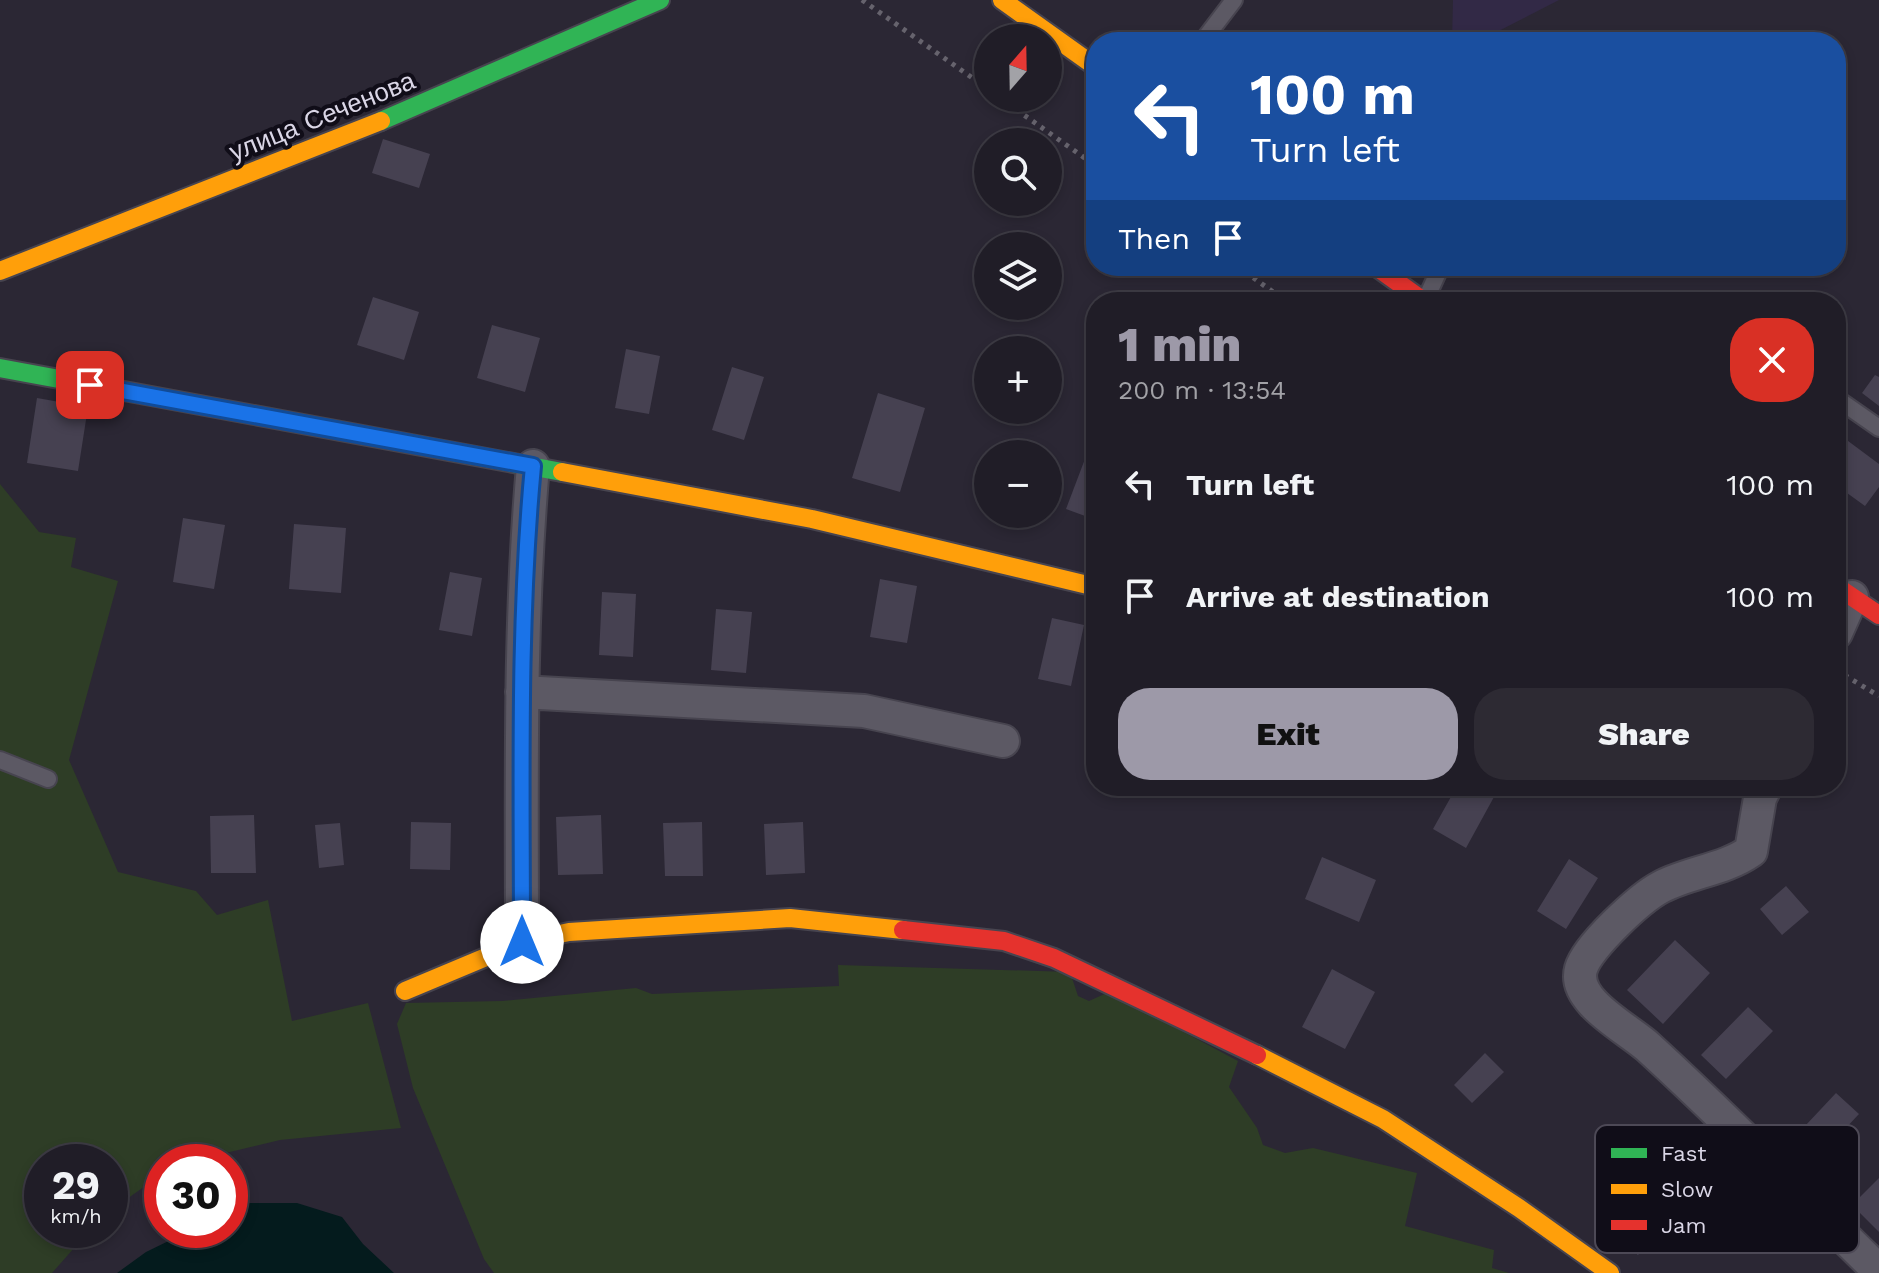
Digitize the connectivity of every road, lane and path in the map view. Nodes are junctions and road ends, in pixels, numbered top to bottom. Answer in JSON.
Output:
{"nodes":[{"id":1,"x":660,"y":0,"type":"edge"},
{"id":2,"x":862,"y":0,"type":"edge"},
{"id":3,"x":1002,"y":0,"type":"edge"},
{"id":4,"x":1234,"y":0,"type":"edge"},
{"id":5,"x":1210,"y":32,"type":"edge"},
{"id":6,"x":1086,"y":60,"type":"edge"},
{"id":7,"x":974,"y":79,"type":"edge"},
{"id":8,"x":1020,"y":112,"type":"edge"},
{"id":9,"x":1086,"y":159,"type":"edge"},
{"id":10,"x":0,"y":271,"type":"edge"},
{"id":11,"x":1251,"y":276,"type":"edge"},
{"id":12,"x":1389,"y":276,"type":"edge"},
{"id":13,"x":1273,"y":292,"type":"edge"},
{"id":14,"x":1411,"y":292,"type":"edge"},
{"id":15,"x":0,"y":368,"type":"edge"},
{"id":16,"x":1846,"y":405,"type":"edge"},
{"id":17,"x":1879,"y":428,"type":"edge"},
{"id":18,"x":533,"y":466,"type":"junction"},
{"id":19,"x":1086,"y":585,"type":"edge"},
{"id":20,"x":1846,"y":593,"type":"edge"},
{"id":21,"x":1879,"y":615,"type":"edge"},
{"id":22,"x":1846,"y":676,"type":"edge"},
{"id":23,"x":522,"y":692,"type":"junction"},
{"id":24,"x":1879,"y":696,"type":"edge"},
{"id":25,"x":1003,"y":741,"type":"dead end"},
{"id":26,"x":0,"y":760,"type":"edge"},
{"id":27,"x":48,"y":779,"type":"dead end"},
{"id":28,"x":1761,"y":796,"type":"edge"},
{"id":29,"x":522,"y":942,"type":"junction"},
{"id":30,"x":405,"y":991,"type":"dead end"},
{"id":31,"x":1730,"y":1125,"type":"edge"},
{"id":32,"x":1859,"y":1251,"type":"edge"},
{"id":33,"x":1879,"y":1271,"type":"edge"},
{"id":34,"x":1610,"y":1273,"type":"edge"}],
"edges":[{"from":1,"to":10,"type":"street","name":"улица Сеченова"},
{"from":2,"to":7,"type":"path"},
{"from":3,"to":6,"type":"street"},
{"from":4,"to":5,"type":"lane"},
{"from":8,"to":9,"type":"path"},
{"from":11,"to":13,"type":"path"},
{"from":12,"to":14,"type":"street"},
{"from":15,"to":18,"type":"street"},
{"from":16,"to":17,"type":"lane"},
{"from":18,"to":19,"type":"street"},
{"from":18,"to":23,"type":"street"},
{"from":20,"to":21,"type":"street"},
{"from":22,"to":24,"type":"path"},
{"from":23,"to":25,"type":"street"},
{"from":23,"to":29,"type":"street"},
{"from":26,"to":27,"type":"lane"},
{"from":28,"to":31,"type":"street"},
{"from":29,"to":30,"type":"street"},
{"from":29,"to":34,"type":"street"},
{"from":32,"to":33,"type":"street"}]}
